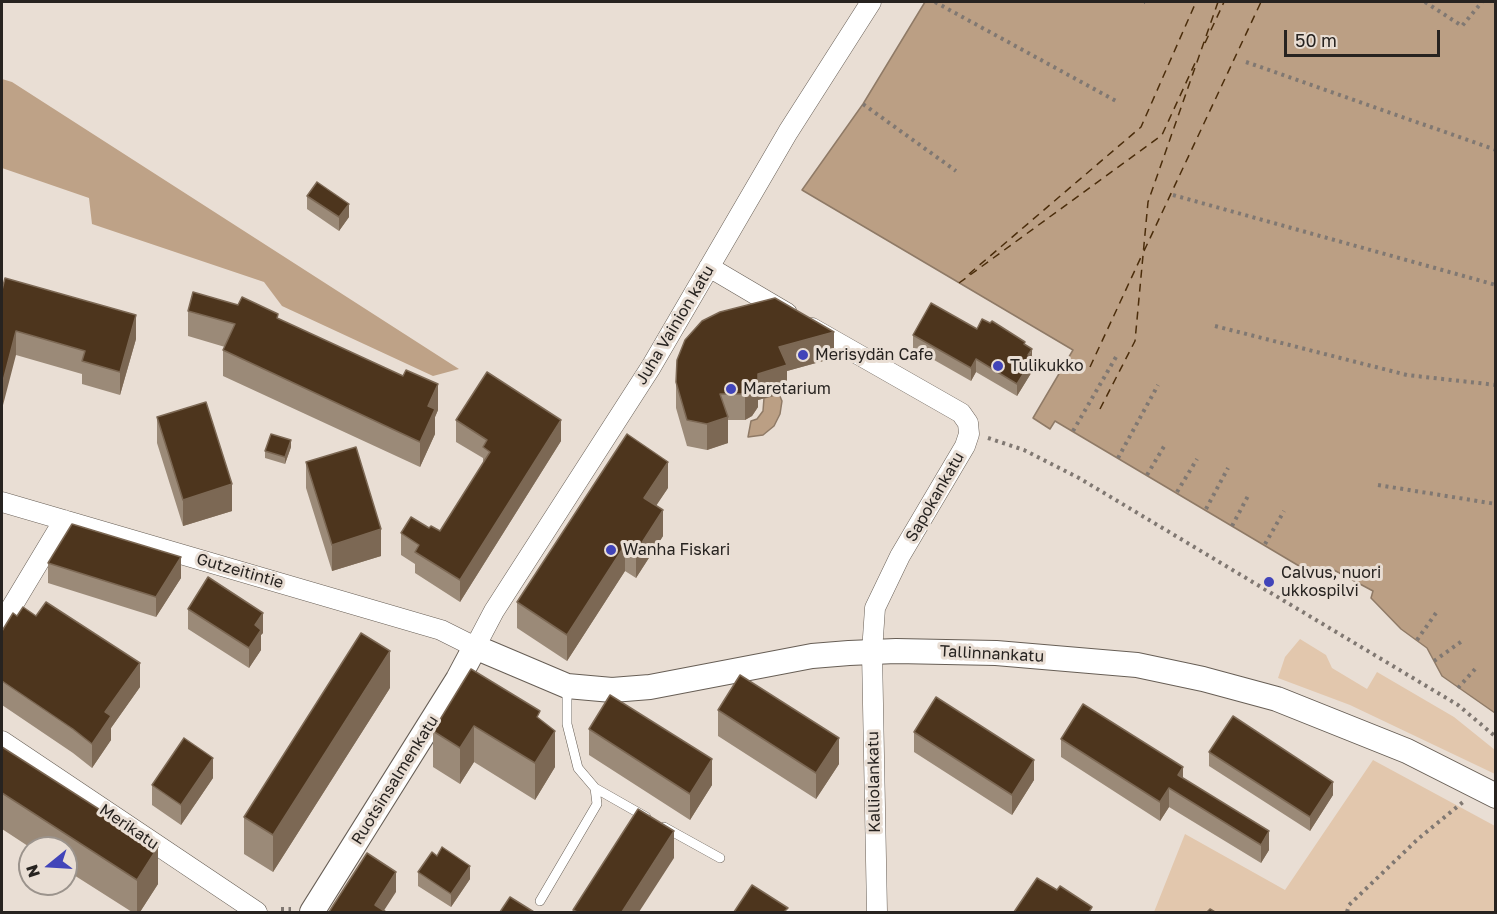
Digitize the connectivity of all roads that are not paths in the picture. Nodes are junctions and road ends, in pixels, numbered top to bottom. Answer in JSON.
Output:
{"nodes":[{"id":1,"x":871,"y":2,"type":"edge"},
{"id":2,"x":709,"y":267,"type":"junction"},
{"id":3,"x":2,"y":502,"type":"edge"},
{"id":4,"x":64,"y":520,"type":"junction"},
{"id":5,"x":2,"y":623,"type":"edge"},
{"id":6,"x":475,"y":647,"type":"junction"},
{"id":7,"x":872,"y":652,"type":"junction"},
{"id":8,"x":567,"y":686,"type":"junction"},
{"id":9,"x":2,"y":741,"type":"edge"},
{"id":10,"x":595,"y":788,"type":"junction"},
{"id":11,"x":1488,"y":793,"type":"edge"},
{"id":12,"x":720,"y":858,"type":"dead end"},
{"id":13,"x":540,"y":900,"type":"dead end"},
{"id":14,"x":257,"y":912,"type":"edge"},
{"id":15,"x":312,"y":912,"type":"edge"},
{"id":16,"x":877,"y":912,"type":"edge"}],
"edges":[{"from":1,"to":2,"type":"street","name":"Juha Vainion katu"},
{"from":2,"to":6,"type":"street","name":"Juha Vainion katu"},
{"from":2,"to":7,"type":"street","name":"Sapokankatu"},
{"from":3,"to":4,"type":"street","name":"Gutzeitintie"},
{"from":4,"to":5,"type":"street"},
{"from":4,"to":6,"type":"street","name":"Gutzeitintie"},
{"from":6,"to":8,"type":"street","name":"Tallinnankatu"},
{"from":6,"to":15,"type":"street","name":"Ruotsinsalmenkatu"},
{"from":7,"to":8,"type":"street","name":"Tallinnankatu"},
{"from":7,"to":11,"type":"street","name":"Tallinnankatu"},
{"from":7,"to":16,"type":"street","name":"Kalliolankatu"},
{"from":8,"to":10,"type":"lane"},
{"from":9,"to":14,"type":"street","name":"Merikatu"},
{"from":10,"to":12,"type":"lane"},
{"from":10,"to":13,"type":"lane"}]}
